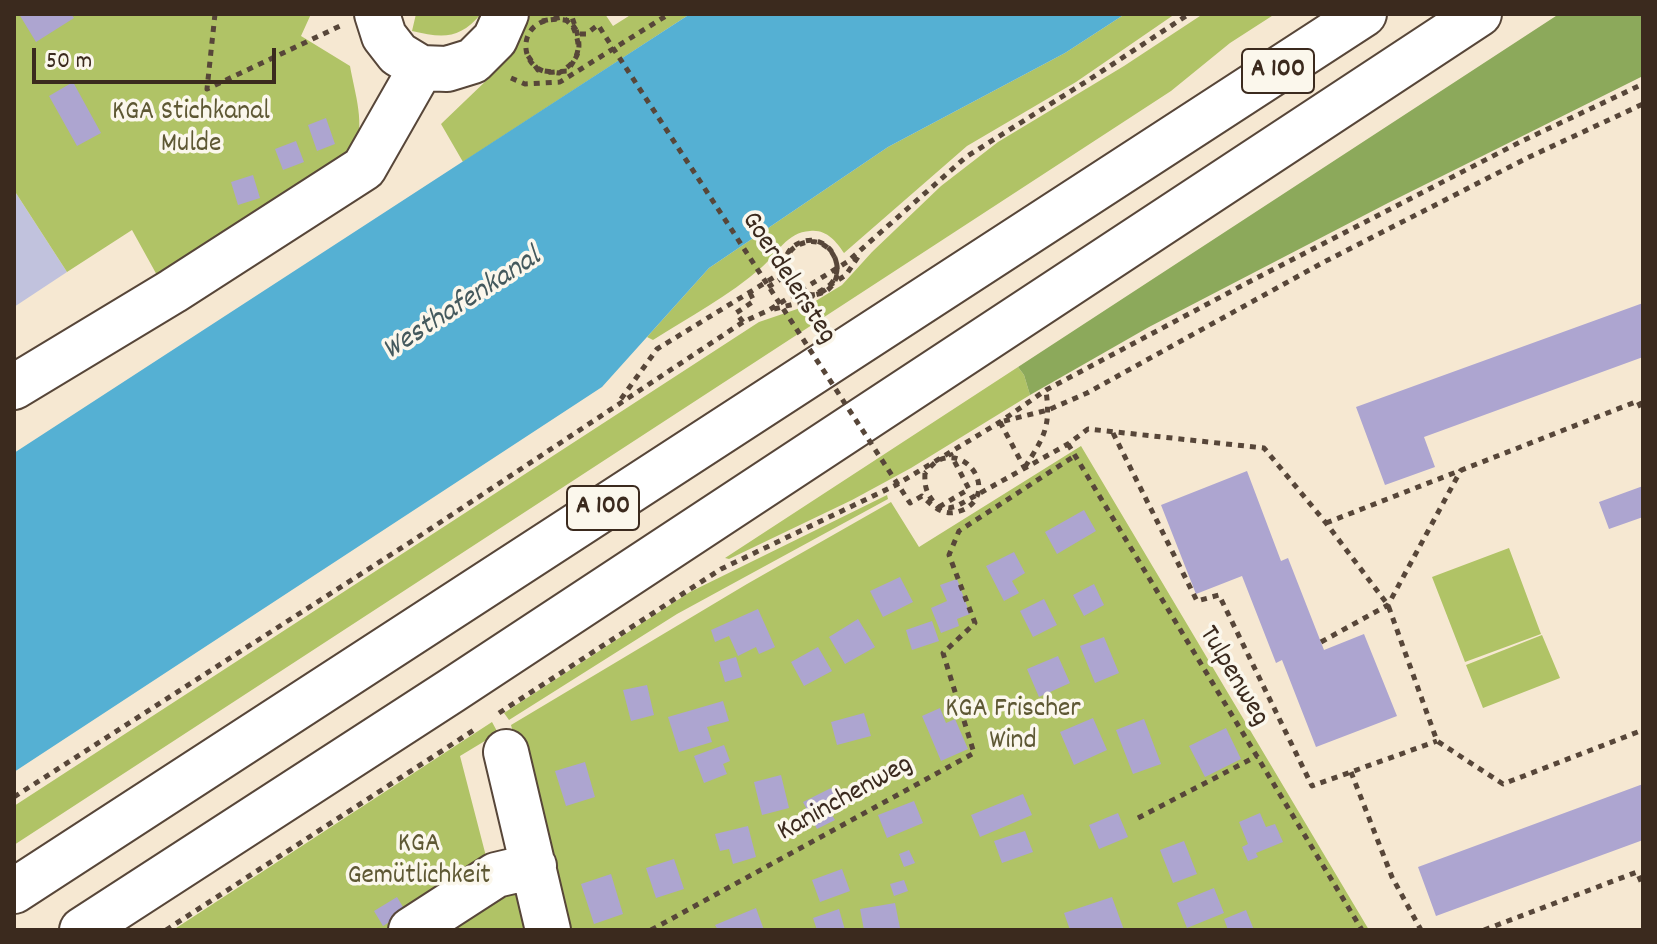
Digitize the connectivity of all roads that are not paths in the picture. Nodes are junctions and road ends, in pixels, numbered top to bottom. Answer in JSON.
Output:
{"nodes":[{"id":1,"x":506,"y":14,"type":"edge"},
{"id":2,"x":1364,"y":14,"type":"edge"},
{"id":3,"x":1479,"y":14,"type":"edge"},
{"id":4,"x":361,"y":19,"type":"edge"},
{"id":5,"x":421,"y":68,"type":"junction"},
{"id":6,"x":14,"y":387,"type":"edge"},
{"id":7,"x":496,"y":730,"type":"road end"},
{"id":8,"x":534,"y":866,"type":"junction"},
{"id":9,"x":14,"y":891,"type":"edge"},
{"id":10,"x":82,"y":930,"type":"edge"},
{"id":11,"x":411,"y":930,"type":"edge"},
{"id":12,"x":548,"y":930,"type":"edge"}],
"edges":[{"from":1,"to":5,"type":"main road"},
{"from":2,"to":9,"type":"main road","number":"A 100"},
{"from":3,"to":10,"type":"main road","number":"A 100"},
{"from":4,"to":5,"type":"main road"},
{"from":5,"to":6,"type":"main road"},
{"from":7,"to":8,"type":"main road"},
{"from":8,"to":11,"type":"main road"},
{"from":8,"to":12,"type":"main road"}]}
